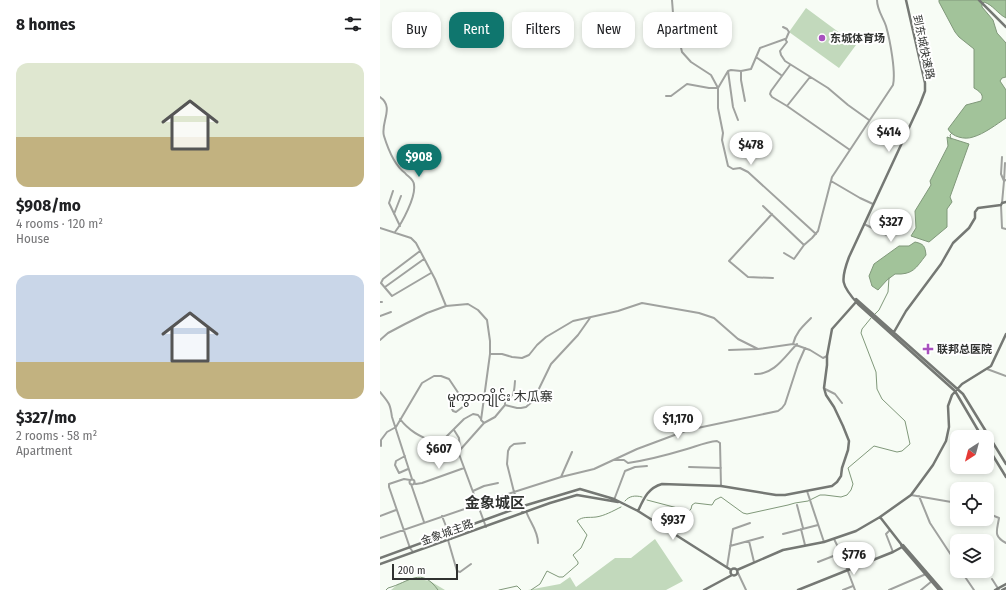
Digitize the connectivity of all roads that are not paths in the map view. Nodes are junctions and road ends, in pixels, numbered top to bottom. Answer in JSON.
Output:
{"nodes":[{"id":1,"x":672,"y":0,"type":"edge"},
{"id":2,"x":877,"y":0,"type":"edge"},
{"id":3,"x":906,"y":0,"type":"edge"},
{"id":4,"x":979,"y":0,"type":"edge"},
{"id":5,"x":784,"y":27,"type":"dead end"},
{"id":6,"x":1006,"y":27,"type":"edge"},
{"id":7,"x":786,"y":39,"type":"junction"},
{"id":8,"x":756,"y":57,"type":"junction"},
{"id":9,"x":790,"y":65,"type":"junction"},
{"id":10,"x":741,"y":70,"type":"junction"},
{"id":11,"x":728,"y":71,"type":"junction"},
{"id":12,"x":781,"y":75,"type":"junction"},
{"id":13,"x":810,"y":77,"type":"junction"},
{"id":14,"x":718,"y":88,"type":"junction"},
{"id":15,"x":666,"y":96,"type":"dead end"},
{"id":16,"x":380,"y":97,"type":"edge"},
{"id":17,"x":745,"y":101,"type":"dead end"},
{"id":18,"x":787,"y":106,"type":"junction"},
{"id":19,"x":738,"y":120,"type":"dead end"},
{"id":20,"x":870,"y":120,"type":"junction"},
{"id":21,"x":850,"y":150,"type":"junction"},
{"id":22,"x":1002,"y":157,"type":"dead end"},
{"id":23,"x":1005,"y":163,"type":"edge"},
{"id":24,"x":1005,"y":180,"type":"edge"},
{"id":25,"x":831,"y":181,"type":"junction"},
{"id":26,"x":393,"y":191,"type":"dead end"},
{"id":27,"x":401,"y":196,"type":"dead end"},
{"id":28,"x":1006,"y":202,"type":"edge"},
{"id":29,"x":873,"y":204,"type":"junction"},
{"id":30,"x":1002,"y":204,"type":"junction"},
{"id":31,"x":763,"y":206,"type":"dead end"},
{"id":32,"x":394,"y":214,"type":"junction"},
{"id":33,"x":772,"y":214,"type":"junction"},
{"id":34,"x":906,"y":218,"type":"dead end"},
{"id":35,"x":864,"y":224,"type":"junction"},
{"id":36,"x":400,"y":226,"type":"junction"},
{"id":37,"x":380,"y":228,"type":"edge"},
{"id":38,"x":1006,"y":229,"type":"edge"},
{"id":39,"x":395,"y":232,"type":"junction"},
{"id":40,"x":816,"y":234,"type":"junction"},
{"id":41,"x":804,"y":245,"type":"junction"},
{"id":42,"x":420,"y":251,"type":"junction"},
{"id":43,"x":784,"y":253,"type":"dead end"},
{"id":44,"x":424,"y":259,"type":"junction"},
{"id":45,"x":430,"y":273,"type":"junction"},
{"id":46,"x":773,"y":278,"type":"dead end"},
{"id":47,"x":385,"y":288,"type":"junction"},
{"id":48,"x":850,"y":295,"type":"junction"},
{"id":49,"x":856,"y":302,"type":"junction"},
{"id":50,"x":446,"y":306,"type":"junction"},
{"id":51,"x":391,"y":312,"type":"dead end"},
{"id":52,"x":871,"y":315,"type":"junction"},
{"id":53,"x":380,"y":316,"type":"edge"},
{"id":54,"x":590,"y":317,"type":"junction"},
{"id":55,"x":811,"y":318,"type":"dead end"},
{"id":56,"x":893,"y":333,"type":"junction"},
{"id":57,"x":1006,"y":335,"type":"edge"},
{"id":58,"x":380,"y":340,"type":"edge"},
{"id":59,"x":793,"y":344,"type":"junction"},
{"id":60,"x":797,"y":344,"type":"junction"},
{"id":61,"x":805,"y":348,"type":"junction"},
{"id":62,"x":758,"y":349,"type":"junction"},
{"id":63,"x":729,"y":350,"type":"dead end"},
{"id":64,"x":490,"y":354,"type":"junction"},
{"id":65,"x":827,"y":356,"type":"junction"},
{"id":66,"x":987,"y":369,"type":"junction"},
{"id":67,"x":755,"y":374,"type":"dead end"},
{"id":68,"x":1006,"y":376,"type":"edge"},
{"id":69,"x":515,"y":381,"type":"dead end"},
{"id":70,"x":824,"y":388,"type":"junction"},
{"id":71,"x":956,"y":390,"type":"junction"},
{"id":72,"x":380,"y":392,"type":"edge"},
{"id":73,"x":484,"y":395,"type":"junction"},
{"id":74,"x":452,"y":397,"type":"dead end"},
{"id":75,"x":505,"y":403,"type":"junction"},
{"id":76,"x":842,"y":403,"type":"dead end"},
{"id":77,"x":400,"y":419,"type":"junction"},
{"id":78,"x":481,"y":420,"type":"junction"},
{"id":79,"x":484,"y":423,"type":"junction"},
{"id":80,"x":396,"y":427,"type":"junction"},
{"id":81,"x":454,"y":430,"type":"junction"},
{"id":82,"x":978,"y":430,"type":"edge"},
{"id":83,"x":459,"y":442,"type":"junction"},
{"id":84,"x":526,"y":443,"type":"dead end"},
{"id":85,"x":381,"y":446,"type":"dead end"},
{"id":86,"x":448,"y":446,"type":"dead end"},
{"id":87,"x":460,"y":450,"type":"junction"},
{"id":88,"x":572,"y":452,"type":"dead end"},
{"id":89,"x":405,"y":456,"type":"junction"},
{"id":90,"x":994,"y":457,"type":"edge"},
{"id":91,"x":612,"y":460,"type":"junction"},
{"id":92,"x":1006,"y":463,"type":"edge"},
{"id":93,"x":648,"y":466,"type":"dead end"},
{"id":94,"x":689,"y":467,"type":"dead end"},
{"id":95,"x":464,"y":468,"type":"junction"},
{"id":96,"x":721,"y":468,"type":"junction"},
{"id":97,"x":408,"y":469,"type":"junction"},
{"id":98,"x":562,"y":477,"type":"junction"},
{"id":99,"x":1006,"y":477,"type":"edge"},
{"id":100,"x":411,"y":480,"type":"junction"},
{"id":101,"x":498,"y":483,"type":"dead end"},
{"id":102,"x":412,"y":484,"type":"junction"},
{"id":103,"x":721,"y":486,"type":"junction"},
{"id":104,"x":473,"y":491,"type":"junction"},
{"id":105,"x":807,"y":491,"type":"junction"},
{"id":106,"x":514,"y":492,"type":"junction"},
{"id":107,"x":911,"y":495,"type":"junction"},
{"id":108,"x":555,"y":496,"type":"junction"},
{"id":109,"x":918,"y":496,"type":"junction"},
{"id":110,"x":614,"y":500,"type":"junction"},
{"id":111,"x":557,"y":501,"type":"junction"},
{"id":112,"x":950,"y":502,"type":"edge"},
{"id":113,"x":477,"y":504,"type":"junction"},
{"id":114,"x":797,"y":505,"type":"dead end"},
{"id":115,"x":520,"y":507,"type":"junction"},
{"id":116,"x":396,"y":510,"type":"junction"},
{"id":117,"x":526,"y":511,"type":"junction"},
{"id":118,"x":638,"y":511,"type":"junction"},
{"id":119,"x":522,"y":513,"type":"junction"},
{"id":120,"x":380,"y":516,"type":"edge"},
{"id":121,"x":442,"y":516,"type":"junction"},
{"id":122,"x":994,"y":516,"type":"edge"},
{"id":123,"x":880,"y":517,"type":"junction"},
{"id":124,"x":484,"y":521,"type":"junction"},
{"id":125,"x":424,"y":522,"type":"junction"},
{"id":126,"x":750,"y":523,"type":"dead end"},
{"id":127,"x":819,"y":525,"type":"junction"},
{"id":128,"x":486,"y":527,"type":"junction"},
{"id":129,"x":802,"y":529,"type":"junction"},
{"id":130,"x":404,"y":530,"type":"junction"},
{"id":131,"x":890,"y":530,"type":"junction"},
{"id":132,"x":449,"y":534,"type":"junction"},
{"id":133,"x":783,"y":534,"type":"dead end"},
{"id":134,"x":763,"y":537,"type":"dead end"},
{"id":135,"x":380,"y":538,"type":"edge"},
{"id":136,"x":450,"y":539,"type":"junction"},
{"id":137,"x":834,"y":539,"type":"junction"},
{"id":138,"x":749,"y":541,"type":"junction"},
{"id":139,"x":824,"y":542,"type":"junction"},
{"id":140,"x":538,"y":543,"type":"dead end"},
{"id":141,"x":1006,"y":543,"type":"edge"},
{"id":142,"x":805,"y":545,"type":"junction"},
{"id":143,"x":902,"y":545,"type":"junction"},
{"id":144,"x":730,"y":546,"type":"junction"},
{"id":145,"x":410,"y":548,"type":"junction"},
{"id":146,"x":414,"y":552,"type":"junction"},
{"id":147,"x":893,"y":552,"type":"junction"},
{"id":148,"x":841,"y":553,"type":"junction"},
{"id":149,"x":950,"y":553,"type":"edge"},
{"id":150,"x":380,"y":558,"type":"edge"},
{"id":151,"x":754,"y":562,"type":"junction"},
{"id":152,"x":818,"y":562,"type":"dead end"},
{"id":153,"x":380,"y":564,"type":"edge"},
{"id":154,"x":471,"y":564,"type":"dead end"},
{"id":155,"x":727,"y":567,"type":"junction"},
{"id":156,"x":732,"y":570,"type":"junction"},
{"id":157,"x":737,"y":571,"type":"junction"},
{"id":158,"x":847,"y":571,"type":"junction"},
{"id":159,"x":926,"y":574,"type":"junction"},
{"id":160,"x":732,"y":575,"type":"junction"},
{"id":161,"x":966,"y":578,"type":"edge"},
{"id":162,"x":992,"y":578,"type":"dead end"},
{"id":163,"x":932,"y":580,"type":"junction"},
{"id":164,"x":1006,"y":584,"type":"edge"},
{"id":165,"x":853,"y":586,"type":"junction"},
{"id":166,"x":1006,"y":588,"type":"edge"},
{"id":167,"x":704,"y":590,"type":"edge"},
{"id":168,"x":746,"y":590,"type":"edge"},
{"id":169,"x":799,"y":590,"type":"edge"},
{"id":170,"x":843,"y":590,"type":"edge"},
{"id":171,"x":855,"y":590,"type":"edge"},
{"id":172,"x":889,"y":590,"type":"edge"},
{"id":173,"x":921,"y":590,"type":"edge"},
{"id":174,"x":939,"y":590,"type":"edge"},
{"id":175,"x":942,"y":590,"type":"edge"},
{"id":176,"x":974,"y":590,"type":"edge"},
{"id":177,"x":997,"y":590,"type":"edge"},
{"id":178,"x":1002,"y":590,"type":"edge"}],
"edges":[{"from":1,"to":14,"type":"street"},
{"from":2,"to":20,"type":"street"},
{"from":3,"to":29,"type":"main road","name":"到东城快速路"},
{"from":4,"to":6,"type":"main road"},
{"from":5,"to":7,"type":"street"},
{"from":7,"to":8,"type":"street"},
{"from":7,"to":9,"type":"street"},
{"from":8,"to":10,"type":"street"},
{"from":8,"to":12,"type":"street"},
{"from":9,"to":12,"type":"street"},
{"from":9,"to":13,"type":"street"},
{"from":10,"to":11,"type":"street"},
{"from":10,"to":17,"type":"street"},
{"from":11,"to":14,"type":"street"},
{"from":11,"to":19,"type":"street"},
{"from":12,"to":18,"type":"street"},
{"from":13,"to":18,"type":"street"},
{"from":13,"to":20,"type":"street"},
{"from":14,"to":15,"type":"street"},
{"from":14,"to":40,"type":"street"},
{"from":16,"to":36,"type":"street"},
{"from":18,"to":21,"type":"street"},
{"from":20,"to":21,"type":"street"},
{"from":21,"to":25,"type":"street"},
{"from":22,"to":24,"type":"street"},
{"from":23,"to":24,"type":"street"},
{"from":24,"to":30,"type":"street"},
{"from":25,"to":29,"type":"street"},
{"from":25,"to":40,"type":"street"},
{"from":26,"to":32,"type":"street"},
{"from":27,"to":32,"type":"street"},
{"from":28,"to":30,"type":"main road"},
{"from":29,"to":35,"type":"main road","name":"到东城快速路"},
{"from":30,"to":38,"type":"street"},
{"from":30,"to":56,"type":"main road"},
{"from":31,"to":33,"type":"street"},
{"from":32,"to":36,"type":"street"},
{"from":33,"to":41,"type":"street"},
{"from":33,"to":46,"type":"street"},
{"from":34,"to":35,"type":"street"},
{"from":35,"to":48,"type":"main road","name":"到东城快速路"},
{"from":36,"to":39,"type":"street"},
{"from":37,"to":39,"type":"street"},
{"from":39,"to":42,"type":"street"},
{"from":40,"to":41,"type":"street"},
{"from":41,"to":43,"type":"street"},
{"from":42,"to":44,"type":"street"},
{"from":42,"to":47,"type":"street"},
{"from":44,"to":45,"type":"street"},
{"from":44,"to":47,"type":"street"},
{"from":45,"to":47,"type":"street"},
{"from":45,"to":50,"type":"street"},
{"from":48,"to":49,"type":"main road","name":"到东城快速路"},
{"from":48,"to":52,"type":"main road","name":"到东城快速路"},
{"from":49,"to":52,"type":"main road","name":"到东城快速路"},
{"from":49,"to":65,"type":"main road"},
{"from":50,"to":58,"type":"street"},
{"from":50,"to":64,"type":"street"},
{"from":51,"to":53,"type":"street"},
{"from":52,"to":56,"type":"main road"},
{"from":54,"to":62,"type":"street"},
{"from":54,"to":64,"type":"street"},
{"from":54,"to":75,"type":"street"},
{"from":55,"to":59,"type":"street"},
{"from":56,"to":71,"type":"main road"},
{"from":57,"to":66,"type":"main road"},
{"from":59,"to":60,"type":"street"},
{"from":59,"to":62,"type":"street"},
{"from":60,"to":61,"type":"street"},
{"from":60,"to":67,"type":"street"},
{"from":61,"to":65,"type":"street"},
{"from":61,"to":91,"type":"street"},
{"from":62,"to":63,"type":"street"},
{"from":64,"to":73,"type":"street"},
{"from":65,"to":70,"type":"main road"},
{"from":66,"to":68,"type":"street"},
{"from":66,"to":71,"type":"main road"},
{"from":69,"to":75,"type":"street"},
{"from":70,"to":76,"type":"street"},
{"from":70,"to":105,"type":"main road"},
{"from":71,"to":82,"type":"main road"},
{"from":71,"to":92,"type":"main road"},
{"from":71,"to":107,"type":"main road"},
{"from":72,"to":80,"type":"street"},
{"from":73,"to":75,"type":"street"},
{"from":73,"to":78,"type":"street"},
{"from":74,"to":77,"type":"street"},
{"from":75,"to":79,"type":"street"},
{"from":77,"to":80,"type":"street"},
{"from":77,"to":81,"type":"street"},
{"from":78,"to":79,"type":"street"},
{"from":78,"to":81,"type":"street"},
{"from":79,"to":87,"type":"street"},
{"from":80,"to":85,"type":"street"},
{"from":80,"to":89,"type":"street"},
{"from":81,"to":83,"type":"street"},
{"from":83,"to":86,"type":"street"},
{"from":83,"to":87,"type":"street"},
{"from":84,"to":106,"type":"street"},
{"from":87,"to":95,"type":"street"},
{"from":88,"to":98,"type":"street"},
{"from":89,"to":97,"type":"street"},
{"from":89,"to":97,"type":"street"},
{"from":90,"to":99,"type":"main road"},
{"from":91,"to":96,"type":"street"},
{"from":91,"to":98,"type":"street"},
{"from":93,"to":110,"type":"street"},
{"from":94,"to":96,"type":"street"},
{"from":95,"to":102,"type":"street"},
{"from":95,"to":104,"type":"street"},
{"from":96,"to":103,"type":"street"},
{"from":97,"to":100,"type":"street"},
{"from":98,"to":106,"type":"street"},
{"from":100,"to":102,"type":"street"},
{"from":100,"to":116,"type":"street"},
{"from":101,"to":104,"type":"street"},
{"from":102,"to":125,"type":"street"},
{"from":103,"to":105,"type":"main road"},
{"from":103,"to":118,"type":"main road"},
{"from":104,"to":113,"type":"street"},
{"from":105,"to":127,"type":"street"},
{"from":106,"to":113,"type":"street"},
{"from":106,"to":115,"type":"street"},
{"from":107,"to":109,"type":"street"},
{"from":107,"to":123,"type":"main road"},
{"from":108,"to":110,"type":"main road","name":"金象城主路"},
{"from":108,"to":111,"type":"main road"},
{"from":108,"to":115,"type":"main road","name":"金象城主路"},
{"from":109,"to":112,"type":"street"},
{"from":109,"to":149,"type":"street"},
{"from":110,"to":111,"type":"main road","name":"金象城主路"},
{"from":110,"to":118,"type":"main road","name":"金象城主路"},
{"from":111,"to":117,"type":"main road","name":"金象城主路"},
{"from":113,"to":121,"type":"street"},
{"from":113,"to":124,"type":"street"},
{"from":114,"to":129,"type":"street"},
{"from":115,"to":119,"type":"street"},
{"from":115,"to":124,"type":"main road","name":"金象城主路"},
{"from":116,"to":120,"type":"street"},
{"from":116,"to":130,"type":"street"},
{"from":117,"to":119,"type":"main road","name":"金象城主路"},
{"from":117,"to":140,"type":"street"},
{"from":118,"to":155,"type":"main road","name":"金象城主路"},
{"from":119,"to":128,"type":"main road","name":"金象城主路"},
{"from":121,"to":125,"type":"street"},
{"from":121,"to":132,"type":"street"},
{"from":122,"to":141,"type":"street"},
{"from":123,"to":131,"type":"main road"},
{"from":123,"to":137,"type":"main road"},
{"from":124,"to":128,"type":"street"},
{"from":124,"to":132,"type":"main road","name":"金象城主路"},
{"from":125,"to":130,"type":"street"},
{"from":126,"to":144,"type":"street"},
{"from":127,"to":129,"type":"street"},
{"from":127,"to":139,"type":"street"},
{"from":128,"to":136,"type":"main road","name":"金象城主路"},
{"from":129,"to":133,"type":"street"},
{"from":129,"to":142,"type":"street"},
{"from":130,"to":135,"type":"street"},
{"from":130,"to":145,"type":"street"},
{"from":131,"to":143,"type":"main road"},
{"from":131,"to":147,"type":"street"},
{"from":132,"to":136,"type":"street"},
{"from":132,"to":145,"type":"main road","name":"金象城主路"},
{"from":134,"to":138,"type":"street"},
{"from":136,"to":146,"type":"main road","name":"金象城主路"},
{"from":136,"to":154,"type":"street"},
{"from":137,"to":139,"type":"main road"},
{"from":137,"to":148,"type":"street"},
{"from":138,"to":144,"type":"street"},
{"from":138,"to":151,"type":"street"},
{"from":139,"to":142,"type":"main road"},
{"from":142,"to":151,"type":"main road"},
{"from":143,"to":147,"type":"main road"},
{"from":143,"to":159,"type":"main road"},
{"from":143,"to":163,"type":"main road"},
{"from":144,"to":155,"type":"street"},
{"from":145,"to":146,"type":"street"},
{"from":145,"to":150,"type":"main road","name":"金象城主路"},
{"from":146,"to":153,"type":"main road","name":"金象城主路"},
{"from":147,"to":158,"type":"main road"},
{"from":148,"to":152,"type":"street"},
{"from":148,"to":158,"type":"street"},
{"from":151,"to":157,"type":"main road"},
{"from":155,"to":156,"type":"main road","name":"金象城主路"},
{"from":156,"to":157,"type":"main road"},
{"from":156,"to":160,"type":"main road"},
{"from":157,"to":160,"type":"main road"},
{"from":157,"to":168,"type":"street"},
{"from":158,"to":165,"type":"street"},
{"from":158,"to":169,"type":"main road"},
{"from":159,"to":163,"type":"main road"},
{"from":159,"to":172,"type":"street"},
{"from":160,"to":167,"type":"main road"},
{"from":161,"to":176,"type":"street"},
{"from":162,"to":177,"type":"street"},
{"from":163,"to":173,"type":"street"},
{"from":163,"to":174,"type":"main road"},
{"from":163,"to":175,"type":"main road"},
{"from":164,"to":177,"type":"main road"},
{"from":165,"to":170,"type":"street"},
{"from":165,"to":171,"type":"street"},
{"from":166,"to":178,"type":"main road"}]}
